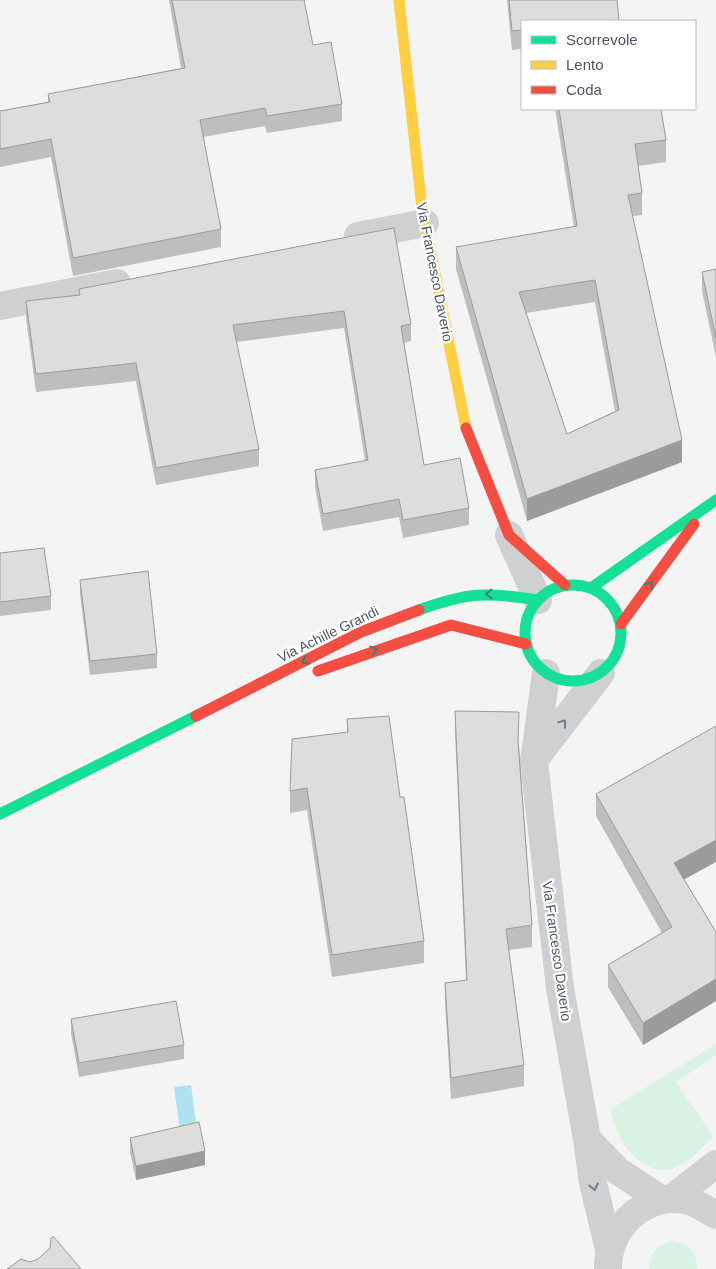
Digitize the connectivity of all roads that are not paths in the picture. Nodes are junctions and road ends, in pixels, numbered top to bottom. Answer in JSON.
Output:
{"nodes":[{"id":1,"x":399,"y":0,"type":"edge"},
{"id":2,"x":425,"y":222,"type":"junction"},
{"id":3,"x":338,"y":240,"type":"edge"},
{"id":4,"x":145,"y":278,"type":"edge"},
{"id":5,"x":0,"y":306,"type":"edge"},
{"id":6,"x":711,"y":503,"type":"edge"},
{"id":7,"x":509,"y":535,"type":"junction"},
{"id":8,"x":565,"y":585,"type":"junction"},
{"id":9,"x":590,"y":588,"type":"junction"},
{"id":10,"x":538,"y":600,"type":"junction"},
{"id":11,"x":621,"y":624,"type":"junction"},
{"id":12,"x":526,"y":644,"type":"junction"},
{"id":13,"x":601,"y":673,"type":"junction"},
{"id":14,"x":546,"y":674,"type":"junction"},
{"id":15,"x":308,"y":675,"type":"dead end"},
{"id":16,"x":289,"y":682,"type":"dead end"},
{"id":17,"x":197,"y":716,"type":"junction"},
{"id":18,"x":534,"y":762,"type":"junction"},
{"id":19,"x":0,"y":814,"type":"edge"},
{"id":20,"x":588,"y":1139,"type":"junction"},
{"id":21,"x":716,"y":1164,"type":"edge"},
{"id":22,"x":716,"y":1184,"type":"edge"},
{"id":23,"x":667,"y":1199,"type":"junction"},
{"id":24,"x":716,"y":1204,"type":"edge"},
{"id":25,"x":716,"y":1216,"type":"edge"},
{"id":26,"x":608,"y":1259,"type":"edge"}],
"edges":[{"from":1,"to":2,"type":"main road","name":"Via Francesco Daverio"},
{"from":2,"to":3,"type":"street"},
{"from":2,"to":7,"type":"main road","name":"Via Francesco Daverio"},
{"from":4,"to":5,"type":"street"},
{"from":6,"to":9,"type":"main road"},
{"from":11,"to":6,"type":"main road","one_way":true},
{"from":7,"to":8,"type":"main road","name":"Via Francesco Daverio"},
{"from":7,"to":10,"type":"street","name":"Via Francesco Daverio"},
{"from":8,"to":9,"type":"main road"},
{"from":8,"to":10,"type":"main road"},
{"from":9,"to":11,"type":"main road"},
{"from":10,"to":12,"type":"main road"},
{"from":10,"to":17,"type":"main road","name":"Via Achille Grandi","one_way":true},
{"from":11,"to":13,"type":"main road"},
{"from":12,"to":14,"type":"main road"},
{"from":15,"to":12,"type":"main road","name":"Via Achille Grandi","one_way":true},
{"from":13,"to":14,"type":"main road"},
{"from":18,"to":13,"type":"street","one_way":true},
{"from":14,"to":18,"type":"street","name":"Via Francesco Daverio"},
{"from":16,"to":17,"type":"main road","name":"Via Achille Grandi"},
{"from":17,"to":19,"type":"main road","name":"Via Achille Grandi"},
{"from":18,"to":20,"type":"street","name":"Via Francesco Daverio"},
{"from":20,"to":23,"type":"street"},
{"from":20,"to":26,"type":"street","name":"Via Francesco Daverio","one_way":true},
{"from":21,"to":23,"type":"street"},
{"from":22,"to":24,"type":"street"},
{"from":23,"to":25,"type":"street"},
{"from":23,"to":26,"type":"street"}]}
